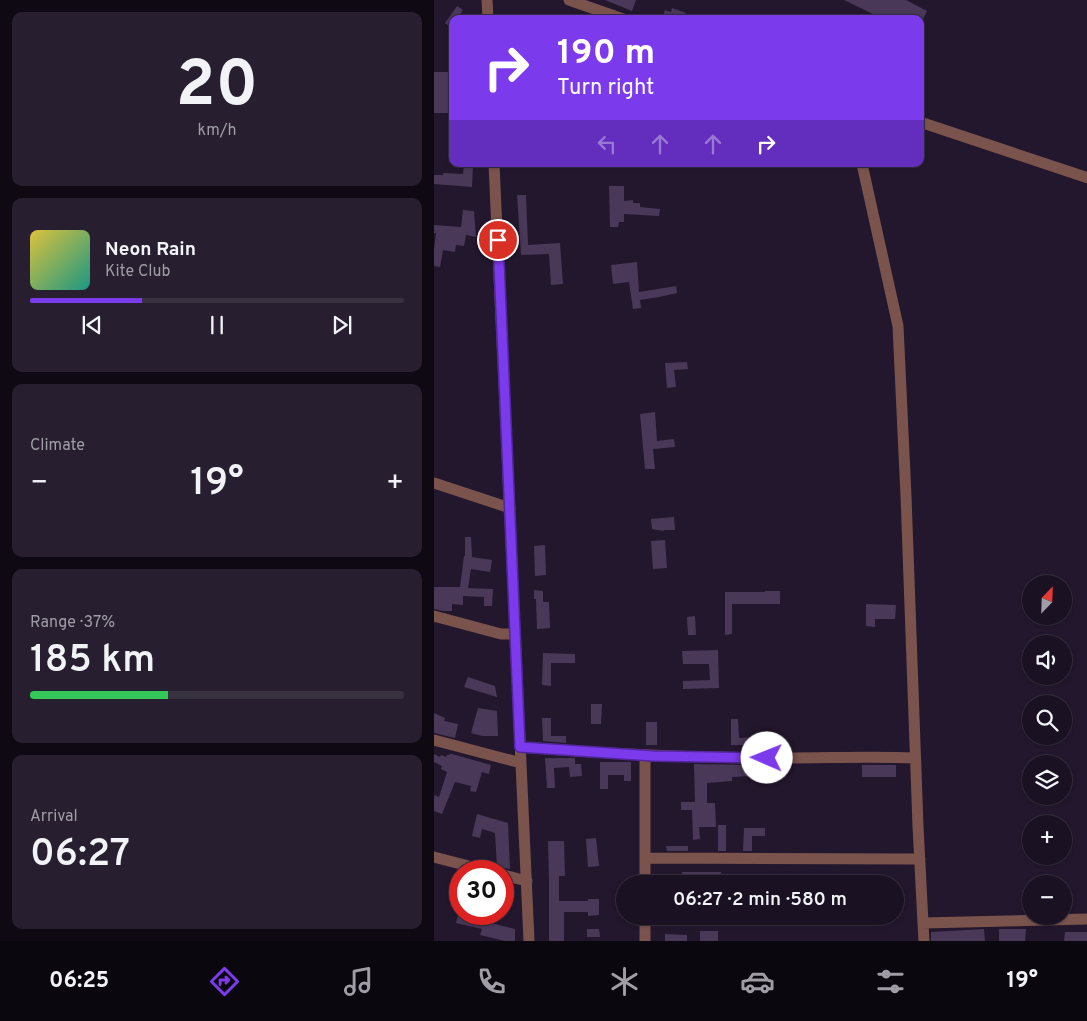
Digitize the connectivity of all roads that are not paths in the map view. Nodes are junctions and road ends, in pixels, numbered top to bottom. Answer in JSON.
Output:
{"nodes":[{"id":1,"x":487,"y":0,"type":"edge"},
{"id":2,"x":569,"y":0,"type":"edge"},
{"id":3,"x":488,"y":15,"type":"edge"},
{"id":4,"x":612,"y":15,"type":"edge"},
{"id":5,"x":924,"y":123,"type":"edge"},
{"id":6,"x":494,"y":167,"type":"edge"},
{"id":7,"x":863,"y":167,"type":"edge"},
{"id":8,"x":1087,"y":178,"type":"edge"},
{"id":9,"x":434,"y":483,"type":"edge"},
{"id":10,"x":510,"y":508,"type":"junction"},
{"id":11,"x":434,"y":616,"type":"edge"},
{"id":12,"x":516,"y":634,"type":"junction"},
{"id":13,"x":434,"y":740,"type":"edge"},
{"id":14,"x":520,"y":747,"type":"junction"},
{"id":15,"x":645,"y":755,"type":"junction"},
{"id":16,"x":915,"y":758,"type":"junction"},
{"id":17,"x":521,"y":763,"type":"junction"},
{"id":18,"x":434,"y":857,"type":"edge"},
{"id":19,"x":645,"y":858,"type":"junction"},
{"id":20,"x":920,"y":859,"type":"junction"},
{"id":21,"x":449,"y":861,"type":"edge"},
{"id":22,"x":645,"y":875,"type":"edge"},
{"id":23,"x":514,"y":878,"type":"edge"},
{"id":24,"x":526,"y":881,"type":"junction"},
{"id":25,"x":1087,"y":919,"type":"edge"},
{"id":26,"x":924,"y":923,"type":"junction"},
{"id":27,"x":645,"y":925,"type":"edge"},
{"id":28,"x":529,"y":941,"type":"edge"},
{"id":29,"x":645,"y":941,"type":"edge"},
{"id":30,"x":924,"y":941,"type":"edge"}],
"edges":[{"from":1,"to":3,"type":"street"},
{"from":2,"to":4,"type":"street"},
{"from":5,"to":8,"type":"street"},
{"from":6,"to":10,"type":"street"},
{"from":7,"to":16,"type":"street"},
{"from":9,"to":10,"type":"street"},
{"from":10,"to":12,"type":"street"},
{"from":11,"to":12,"type":"street"},
{"from":12,"to":14,"type":"street"},
{"from":13,"to":17,"type":"street"},
{"from":14,"to":15,"type":"street"},
{"from":14,"to":17,"type":"street"},
{"from":15,"to":16,"type":"street"},
{"from":15,"to":19,"type":"street"},
{"from":16,"to":20,"type":"street"},
{"from":17,"to":24,"type":"street"},
{"from":18,"to":21,"type":"street"},
{"from":19,"to":20,"type":"street"},
{"from":19,"to":22,"type":"street"},
{"from":20,"to":26,"type":"street"},
{"from":23,"to":24,"type":"street"},
{"from":24,"to":28,"type":"street"},
{"from":25,"to":26,"type":"street"},
{"from":26,"to":30,"type":"street"},
{"from":27,"to":29,"type":"street"}]}
